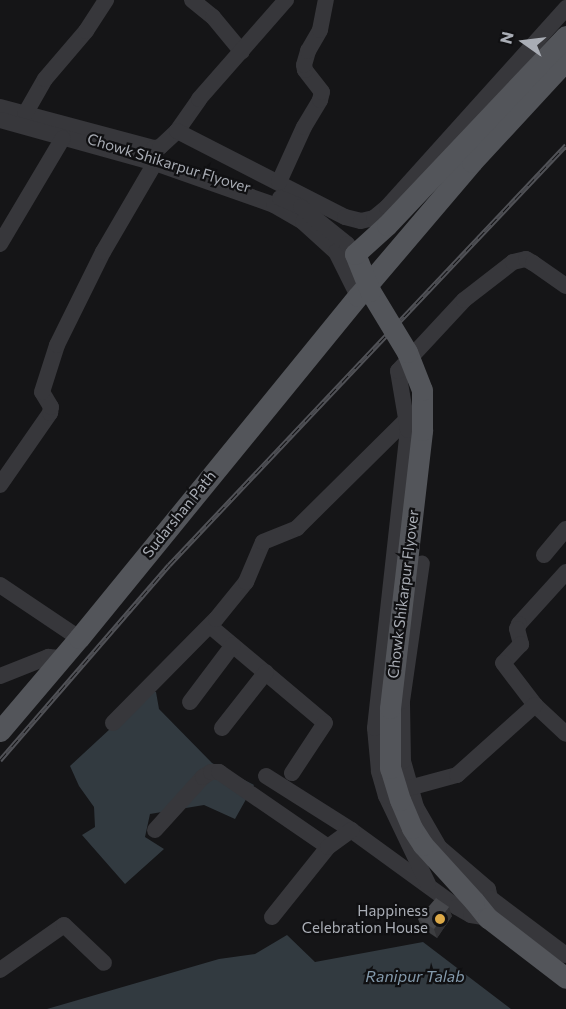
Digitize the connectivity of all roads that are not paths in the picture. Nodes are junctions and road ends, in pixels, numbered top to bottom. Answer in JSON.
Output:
{"nodes":[{"id":1,"x":106,"y":0,"type":"edge"},
{"id":2,"x":192,"y":0,"type":"edge"},
{"id":3,"x":286,"y":0,"type":"edge"},
{"id":4,"x":326,"y":0,"type":"edge"},
{"id":5,"x":566,"y":8,"type":"edge"},
{"id":6,"x":566,"y":36,"type":"edge"},
{"id":7,"x":242,"y":52,"type":"junction"},
{"id":8,"x":566,"y":60,"type":"edge"},
{"id":9,"x":0,"y":107,"type":"edge"},
{"id":10,"x":0,"y":113,"type":"edge"},
{"id":11,"x":25,"y":114,"type":"junction"},
{"id":12,"x":0,"y":120,"type":"edge"},
{"id":13,"x":177,"y":131,"type":"junction"},
{"id":14,"x":63,"y":138,"type":"junction"},
{"id":15,"x":155,"y":163,"type":"junction"},
{"id":16,"x":279,"y":182,"type":"junction"},
{"id":17,"x":0,"y":244,"type":"edge"},
{"id":18,"x":355,"y":254,"type":"junction"},
{"id":19,"x":566,"y":286,"type":"edge"},
{"id":20,"x":358,"y":296,"type":"junction"},
{"id":21,"x":408,"y":418,"type":"junction"},
{"id":22,"x":0,"y":485,"type":"edge"},
{"id":23,"x":566,"y":529,"type":"edge"},
{"id":24,"x":544,"y":555,"type":"dead end"},
{"id":25,"x":422,"y":563,"type":"dead end"},
{"id":26,"x":566,"y":572,"type":"edge"},
{"id":27,"x":0,"y":585,"type":"edge"},
{"id":28,"x":210,"y":626,"type":"junction"},
{"id":29,"x":79,"y":638,"type":"junction"},
{"id":30,"x":233,"y":645,"type":"junction"},
{"id":31,"x":62,"y":658,"type":"junction"},
{"id":32,"x":266,"y":672,"type":"junction"},
{"id":33,"x":0,"y":676,"type":"edge"},
{"id":34,"x":190,"y":702,"type":"dead end"},
{"id":35,"x":534,"y":705,"type":"junction"},
{"id":36,"x":113,"y":723,"type":"dead end"},
{"id":37,"x":222,"y":728,"type":"dead end"},
{"id":38,"x":0,"y":731,"type":"edge"},
{"id":39,"x":565,"y":731,"type":"edge"},
{"id":40,"x":292,"y":773,"type":"dead end"},
{"id":41,"x":267,"y":776,"type":"dead end"},
{"id":42,"x":409,"y":788,"type":"junction"},
{"id":43,"x":154,"y":830,"type":"dead end"},
{"id":44,"x":351,"y":830,"type":"junction"},
{"id":45,"x":328,"y":847,"type":"junction"},
{"id":46,"x":428,"y":884,"type":"junction"},
{"id":47,"x":484,"y":906,"type":"junction"},
{"id":48,"x":272,"y":917,"type":"dead end"},
{"id":49,"x":566,"y":955,"type":"edge"},
{"id":50,"x":104,"y":963,"type":"dead end"},
{"id":51,"x":1,"y":968,"type":"edge"},
{"id":52,"x":566,"y":978,"type":"edge"}],
"edges":[{"from":1,"to":11,"type":"street"},
{"from":2,"to":7,"type":"street"},
{"from":3,"to":7,"type":"street"},
{"from":4,"to":16,"type":"street"},
{"from":5,"to":16,"type":"street"},
{"from":6,"to":18,"type":"main road","bridge":true},
{"from":7,"to":13,"type":"street"},
{"from":8,"to":20,"type":"main road","name":"Sudarshan Path"},
{"from":9,"to":11,"type":"street"},
{"from":10,"to":18,"type":"street","name":"Chowk Shikarpur Flyover"},
{"from":11,"to":13,"type":"street"},
{"from":12,"to":14,"type":"street"},
{"from":13,"to":16,"type":"street"},
{"from":14,"to":15,"type":"street"},
{"from":14,"to":17,"type":"street"},
{"from":15,"to":20,"type":"street"},
{"from":15,"to":22,"type":"street"},
{"from":18,"to":47,"type":"main road","name":"Chowk Shikarpur Flyover","bridge":true},
{"from":19,"to":21,"type":"street"},
{"from":20,"to":29,"type":"main road","name":"Sudarshan Path"},
{"from":21,"to":28,"type":"street"},
{"from":21,"to":46,"type":"street"},
{"from":23,"to":24,"type":"street"},
{"from":25,"to":42,"type":"street"},
{"from":26,"to":35,"type":"street"},
{"from":27,"to":29,"type":"street"},
{"from":28,"to":30,"type":"street"},
{"from":28,"to":36,"type":"street"},
{"from":29,"to":31,"type":"main road","name":"Sudarshan Path"},
{"from":30,"to":32,"type":"street"},
{"from":30,"to":34,"type":"street"},
{"from":31,"to":33,"type":"street"},
{"from":31,"to":38,"type":"main road","name":"Sudarshan Path"},
{"from":32,"to":37,"type":"street"},
{"from":32,"to":40,"type":"street"},
{"from":35,"to":39,"type":"street"},
{"from":35,"to":42,"type":"street"},
{"from":41,"to":44,"type":"street"},
{"from":42,"to":47,"type":"street"},
{"from":43,"to":45,"type":"street"},
{"from":44,"to":45,"type":"street"},
{"from":44,"to":46,"type":"street"},
{"from":45,"to":48,"type":"street"},
{"from":46,"to":47,"type":"street"},
{"from":47,"to":49,"type":"street"},
{"from":47,"to":52,"type":"main road","name":"Chowk Shikarpur Flyover"},
{"from":50,"to":51,"type":"street"}]}
